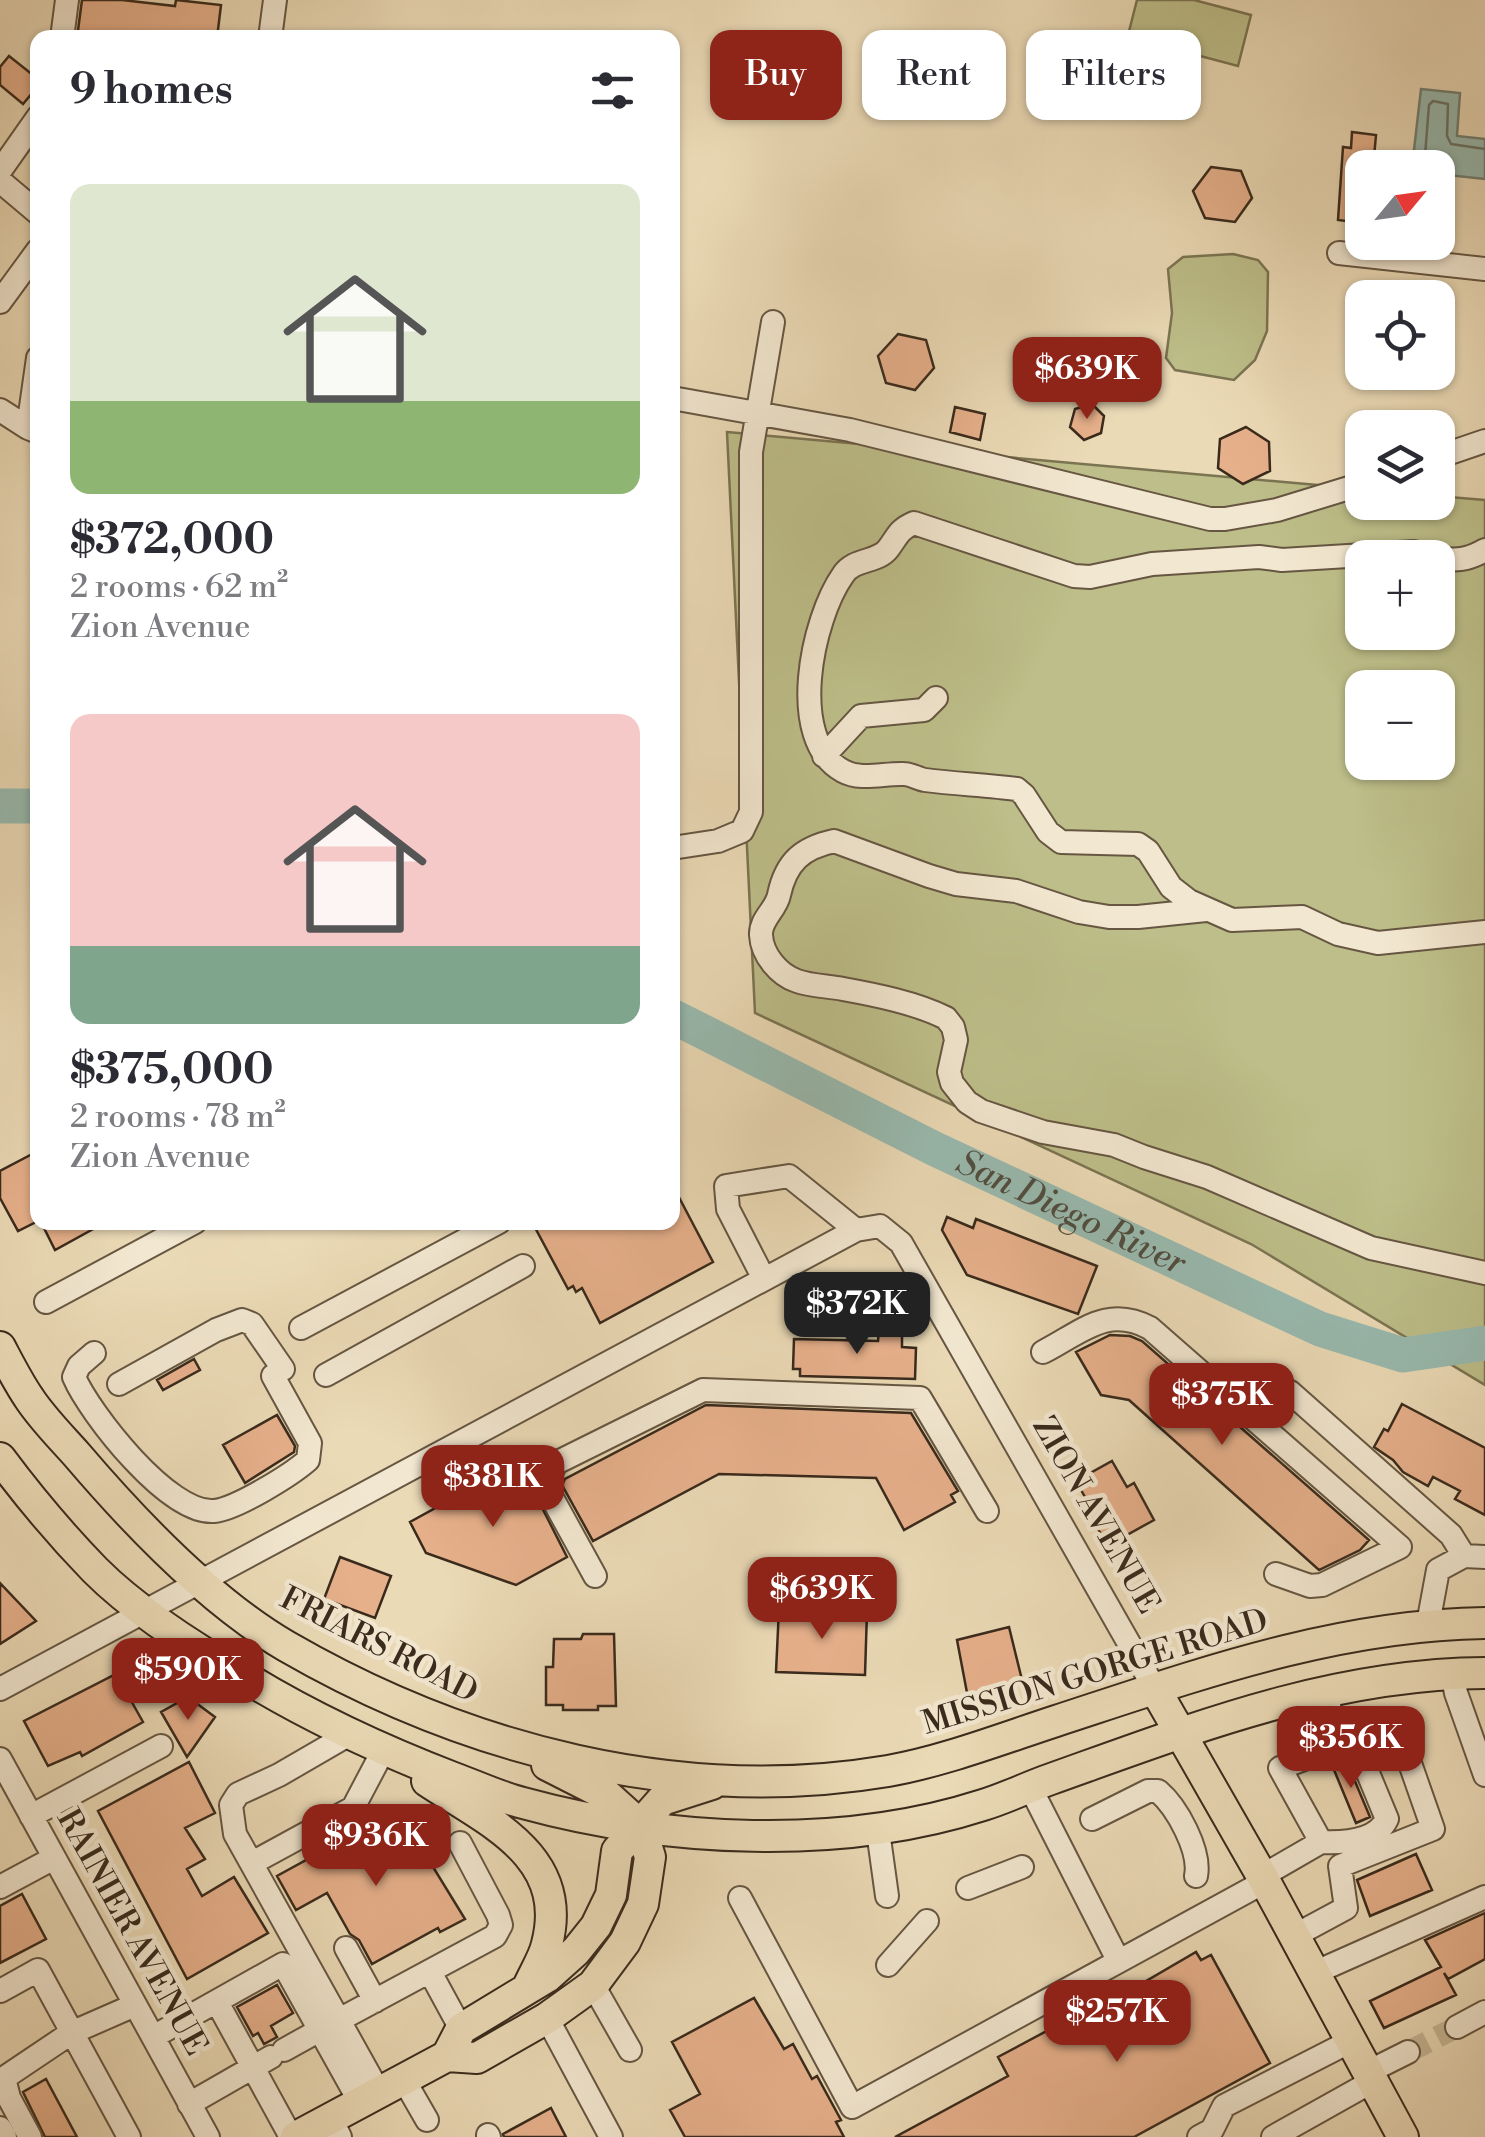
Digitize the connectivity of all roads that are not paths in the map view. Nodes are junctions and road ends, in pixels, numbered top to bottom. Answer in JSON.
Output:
{"nodes":[{"id":1,"x":67,"y":0,"type":"edge"},
{"id":2,"x":275,"y":0,"type":"edge"},
{"id":3,"x":63,"y":30,"type":"edge"},
{"id":4,"x":271,"y":30,"type":"edge"},
{"id":5,"x":30,"y":129,"type":"edge"},
{"id":6,"x":0,"y":171,"type":"edge"},
{"id":7,"x":0,"y":181,"type":"edge"},
{"id":8,"x":30,"y":206,"type":"edge"},
{"id":9,"x":1339,"y":254,"type":"dead end"},
{"id":10,"x":30,"y":261,"type":"edge"},
{"id":11,"x":1485,"y":269,"type":"edge"},
{"id":12,"x":0,"y":302,"type":"edge"},
{"id":13,"x":773,"y":322,"type":"dead end"},
{"id":14,"x":680,"y":400,"type":"edge"},
{"id":15,"x":0,"y":410,"type":"edge"},
{"id":16,"x":756,"y":414,"type":"junction"},
{"id":17,"x":30,"y":428,"type":"edge"},
{"id":18,"x":1485,"y":440,"type":"edge"},
{"id":19,"x":1455,"y":451,"type":"edge"},
{"id":20,"x":1345,"y":489,"type":"edge"},
{"id":21,"x":1485,"y":550,"type":"edge"},
{"id":22,"x":1345,"y":556,"type":"edge"},
{"id":23,"x":1455,"y":560,"type":"edge"},
{"id":24,"x":936,"y":698,"type":"dead end"},
{"id":25,"x":824,"y":756,"type":"junction"},
{"id":26,"x":680,"y":847,"type":"edge"},
{"id":27,"x":1210,"y":910,"type":"junction"},
{"id":28,"x":1483,"y":934,"type":"edge"},
{"id":29,"x":484,"y":1230,"type":"edge"},
{"id":30,"x":856,"y":1230,"type":"junction"},
{"id":31,"x":160,"y":1231,"type":"edge"},
{"id":32,"x":524,"y":1266,"type":"dead end"},
{"id":33,"x":1485,"y":1273,"type":"edge"},
{"id":34,"x":764,"y":1278,"type":"junction"},
{"id":35,"x":46,"y":1302,"type":"dead end"},
{"id":36,"x":301,"y":1328,"type":"dead end"},
{"id":37,"x":0,"y":1347,"type":"edge"},
{"id":38,"x":1043,"y":1352,"type":"dead end"},
{"id":39,"x":94,"y":1353,"type":"dead end"},
{"id":40,"x":326,"y":1375,"type":"dead end"},
{"id":41,"x":119,"y":1384,"type":"dead end"},
{"id":42,"x":1290,"y":1392,"type":"dead end"},
{"id":43,"x":0,"y":1458,"type":"edge"},
{"id":44,"x":987,"y":1511,"type":"dead end"},
{"id":45,"x":1474,"y":1557,"type":"edge"},
{"id":46,"x":1276,"y":1574,"type":"dead end"},
{"id":47,"x":594,"y":1576,"type":"dead end"},
{"id":48,"x":198,"y":1581,"type":"junction"},
{"id":49,"x":144,"y":1610,"type":"junction"},
{"id":50,"x":1485,"y":1622,"type":"edge"},
{"id":51,"x":1428,"y":1624,"type":"junction"},
{"id":52,"x":194,"y":1646,"type":"junction"},
{"id":53,"x":1452,"y":1673,"type":"junction"},
{"id":54,"x":1485,"y":1673,"type":"edge"},
{"id":55,"x":152,"y":1686,"type":"dead end"},
{"id":56,"x":0,"y":1689,"type":"edge"},
{"id":57,"x":1155,"y":1689,"type":"junction"},
{"id":58,"x":1325,"y":1689,"type":"junction"},
{"id":59,"x":348,"y":1734,"type":"junction"},
{"id":60,"x":1180,"y":1734,"type":"junction"},
{"id":61,"x":1478,"y":1740,"type":"edge"},
{"id":62,"x":160,"y":1746,"type":"dead end"},
{"id":63,"x":509,"y":1746,"type":"junction"},
{"id":64,"x":1338,"y":1746,"type":"junction"},
{"id":65,"x":1406,"y":1750,"type":"dead end"},
{"id":66,"x":383,"y":1751,"type":"junction"},
{"id":67,"x":0,"y":1759,"type":"edge"},
{"id":68,"x":1485,"y":1775,"type":"edge"},
{"id":69,"x":724,"y":1780,"type":"junction"},
{"id":70,"x":1030,"y":1787,"type":"junction"},
{"id":71,"x":31,"y":1816,"type":"junction"},
{"id":72,"x":1092,"y":1818,"type":"dead end"},
{"id":73,"x":640,"y":1825,"type":"junction"},
{"id":74,"x":878,"y":1831,"type":"junction"},
{"id":75,"x":1322,"y":1842,"type":"junction"},
{"id":76,"x":460,"y":1844,"type":"dead end"},
{"id":77,"x":54,"y":1858,"type":"junction"},
{"id":78,"x":252,"y":1863,"type":"junction"},
{"id":79,"x":1022,"y":1867,"type":"dead end"},
{"id":80,"x":1196,"y":1876,"type":"dead end"},
{"id":81,"x":1263,"y":1879,"type":"junction"},
{"id":82,"x":0,"y":1887,"type":"edge"},
{"id":83,"x":968,"y":1888,"type":"dead end"},
{"id":84,"x":888,"y":1896,"type":"dead end"},
{"id":85,"x":1485,"y":1897,"type":"edge"},
{"id":86,"x":740,"y":1898,"type":"dead end"},
{"id":87,"x":926,"y":1921,"type":"dead end"},
{"id":88,"x":1294,"y":1936,"type":"junction"},
{"id":89,"x":346,"y":1948,"type":"dead end"},
{"id":90,"x":1118,"y":1960,"type":"junction"},
{"id":91,"x":888,"y":1965,"type":"dead end"},
{"id":92,"x":430,"y":1972,"type":"junction"},
{"id":93,"x":1314,"y":1973,"type":"junction"},
{"id":94,"x":592,"y":1985,"type":"junction"},
{"id":95,"x":0,"y":1990,"type":"edge"},
{"id":96,"x":526,"y":1990,"type":"junction"},
{"id":97,"x":375,"y":2001,"type":"junction"},
{"id":98,"x":217,"y":2002,"type":"junction"},
{"id":99,"x":135,"y":2004,"type":"junction"},
{"id":100,"x":1485,"y":2012,"type":"edge"},
{"id":101,"x":546,"y":2018,"type":"junction"},
{"id":102,"x":329,"y":2025,"type":"junction"},
{"id":103,"x":1457,"y":2027,"type":"tunnel mouth"},
{"id":104,"x":461,"y":2029,"type":"junction"},
{"id":105,"x":71,"y":2033,"type":"junction"},
{"id":106,"x":153,"y":2037,"type":"junction"},
{"id":107,"x":1351,"y":2041,"type":"junction"},
{"id":108,"x":630,"y":2050,"type":"dead end"},
{"id":109,"x":1408,"y":2052,"type":"tunnel mouth"},
{"id":110,"x":447,"y":2056,"type":"junction"},
{"id":111,"x":270,"y":2058,"type":"junction"},
{"id":112,"x":1370,"y":2076,"type":"junction"},
{"id":113,"x":381,"y":2093,"type":"junction"},
{"id":114,"x":190,"y":2104,"type":"junction"},
{"id":115,"x":426,"y":2120,"type":"dead end"},
{"id":116,"x":0,"y":2128,"type":"edge"},
{"id":117,"x":335,"y":2128,"type":"edge"},
{"id":118,"x":5,"y":2137,"type":"edge"},
{"id":119,"x":30,"y":2137,"type":"edge"},
{"id":120,"x":129,"y":2137,"type":"edge"},
{"id":121,"x":208,"y":2137,"type":"edge"},
{"id":122,"x":294,"y":2137,"type":"edge"},
{"id":123,"x":611,"y":2137,"type":"edge"},
{"id":124,"x":1199,"y":2137,"type":"edge"},
{"id":125,"x":1273,"y":2137,"type":"edge"},
{"id":126,"x":1403,"y":2137,"type":"edge"}],
"edges":[{"from":1,"to":3,"type":"street"},
{"from":2,"to":4,"type":"street"},
{"from":5,"to":6,"type":"street"},
{"from":7,"to":8,"type":"street"},
{"from":9,"to":11,"type":"street"},
{"from":10,"to":12,"type":"street"},
{"from":13,"to":16,"type":"street"},
{"from":14,"to":16,"type":"street"},
{"from":15,"to":17,"type":"street"},
{"from":16,"to":20,"type":"street"},
{"from":16,"to":26,"type":"street"},
{"from":18,"to":19,"type":"street"},
{"from":21,"to":23,"type":"street"},
{"from":22,"to":25,"type":"street"},
{"from":24,"to":25,"type":"street"},
{"from":25,"to":27,"type":"street"},
{"from":27,"to":28,"type":"street"},
{"from":27,"to":33,"type":"street"},
{"from":29,"to":36,"type":"street"},
{"from":30,"to":34,"type":"street"},
{"from":30,"to":34,"type":"street"},
{"from":30,"to":57,"type":"street","name":"ZION AVENUE"},
{"from":31,"to":35,"type":"street"},
{"from":32,"to":40,"type":"street"},
{"from":34,"to":48,"type":"street"},
{"from":37,"to":48,"type":"main road","name":"FRIARS ROAD"},
{"from":38,"to":46,"type":"street"},
{"from":39,"to":41,"type":"street"},
{"from":42,"to":45,"type":"street"},
{"from":43,"to":49,"type":"main road"},
{"from":44,"to":47,"type":"street"},
{"from":45,"to":51,"type":"street"},
{"from":48,"to":49,"type":"street"},
{"from":48,"to":63,"type":"main road","name":"FRIARS ROAD"},
{"from":49,"to":52,"type":"main road"},
{"from":49,"to":56,"type":"street"},
{"from":50,"to":51,"type":"main road","name":"MISSION GORGE ROAD"},
{"from":51,"to":57,"type":"main road","name":"MISSION GORGE ROAD"},
{"from":52,"to":55,"type":"street"},
{"from":52,"to":59,"type":"main road"},
{"from":53,"to":54,"type":"main road"},
{"from":53,"to":58,"type":"main road"},
{"from":53,"to":61,"type":"street"},
{"from":57,"to":60,"type":"main road","name":"ZION AVENUE"},
{"from":57,"to":69,"type":"main road","name":"MISSION GORGE ROAD"},
{"from":58,"to":60,"type":"main road"},
{"from":58,"to":64,"type":"street"},
{"from":59,"to":66,"type":"main road"},
{"from":59,"to":78,"type":"street"},
{"from":60,"to":70,"type":"main road"},
{"from":60,"to":81,"type":"main road","name":"ZION AVENUE"},
{"from":61,"to":68,"type":"street"},
{"from":62,"to":71,"type":"street"},
{"from":63,"to":69,"type":"main road","name":"FRIARS ROAD"},
{"from":63,"to":73,"type":"main road"},
{"from":64,"to":75,"type":"street"},
{"from":64,"to":75,"type":"street"},
{"from":65,"to":88,"type":"street"},
{"from":66,"to":73,"type":"main road"},
{"from":66,"to":78,"type":"street"},
{"from":66,"to":96,"type":"main road"},
{"from":67,"to":71,"type":"street","name":"RAINIER AVENUE"},
{"from":69,"to":73,"type":"main road"},
{"from":70,"to":74,"type":"main road"},
{"from":70,"to":90,"type":"street"},
{"from":71,"to":77,"type":"street","name":"RAINIER AVENUE"},
{"from":72,"to":80,"type":"street"},
{"from":73,"to":74,"type":"main road"},
{"from":73,"to":94,"type":"main road"},
{"from":73,"to":96,"type":"main road"},
{"from":74,"to":84,"type":"street"},
{"from":75,"to":81,"type":"street"},
{"from":76,"to":92,"type":"street"},
{"from":77,"to":82,"type":"street"},
{"from":77,"to":99,"type":"street","name":"RAINIER AVENUE"},
{"from":78,"to":102,"type":"street"},
{"from":79,"to":83,"type":"street"},
{"from":81,"to":88,"type":"main road","name":"ZION AVENUE"},
{"from":81,"to":90,"type":"street"},
{"from":85,"to":93,"type":"street"},
{"from":86,"to":90,"type":"street"},
{"from":87,"to":91,"type":"street"},
{"from":88,"to":93,"type":"main road","name":"ZION AVENUE"},
{"from":89,"to":97,"type":"street"},
{"from":92,"to":97,"type":"street"},
{"from":92,"to":104,"type":"street"},
{"from":93,"to":107,"type":"main road","name":"ZION AVENUE"},
{"from":94,"to":101,"type":"main road"},
{"from":94,"to":108,"type":"street"},
{"from":95,"to":105,"type":"street"},
{"from":96,"to":104,"type":"main road"},
{"from":97,"to":102,"type":"street"},
{"from":98,"to":102,"type":"street"},
{"from":98,"to":106,"type":"street"},
{"from":98,"to":111,"type":"street"},
{"from":99,"to":105,"type":"street"},
{"from":99,"to":106,"type":"street","name":"RAINIER AVENUE"},
{"from":100,"to":103,"type":"street"},
{"from":101,"to":110,"type":"main road"},
{"from":101,"to":123,"type":"street"},
{"from":102,"to":111,"type":"street"},
{"from":102,"to":113,"type":"street"},
{"from":104,"to":110,"type":"main road"},
{"from":105,"to":119,"type":"street"},
{"from":105,"to":120,"type":"street"},
{"from":106,"to":114,"type":"street","name":"RAINIER AVENUE"},
{"from":107,"to":112,"type":"main road","name":"ZION AVENUE"},
{"from":107,"to":124,"type":"street"},
{"from":109,"to":112,"type":"street"},
{"from":110,"to":113,"type":"main road"},
{"from":111,"to":114,"type":"street"},
{"from":111,"to":122,"type":"street"},
{"from":112,"to":125,"type":"street"},
{"from":112,"to":126,"type":"main road","name":"ZION AVENUE"},
{"from":113,"to":115,"type":"street"},
{"from":113,"to":117,"type":"main road"},
{"from":114,"to":121,"type":"street","name":"RAINIER AVENUE"},
{"from":116,"to":118,"type":"street"},
{"from":117,"to":122,"type":"main road"}]}
